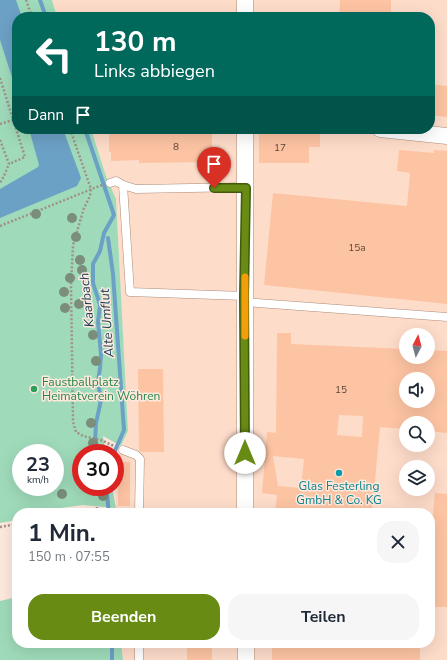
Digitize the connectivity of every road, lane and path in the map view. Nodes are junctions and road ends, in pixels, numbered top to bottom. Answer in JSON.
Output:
{"nodes":[{"id":1,"x":26,"y":0,"type":"edge"},
{"id":2,"x":245,"y":0,"type":"edge"},
{"id":3,"x":30,"y":12,"type":"edge"},
{"id":4,"x":245,"y":12,"type":"edge"},
{"id":5,"x":0,"y":78,"type":"edge"},
{"id":6,"x":12,"y":117,"type":"edge"},
{"id":7,"x":12,"y":120,"type":"edge"},
{"id":8,"x":0,"y":124,"type":"edge"},
{"id":9,"x":18,"y":134,"type":"edge"},
{"id":10,"x":72,"y":134,"type":"edge"},
{"id":11,"x":245,"y":134,"type":"edge"},
{"id":12,"x":428,"y":134,"type":"edge"},
{"id":13,"x":447,"y":136,"type":"edge"},
{"id":14,"x":0,"y":140,"type":"edge"},
{"id":15,"x":9,"y":164,"type":"junction"},
{"id":16,"x":0,"y":182,"type":"edge"},
{"id":17,"x":110,"y":183,"type":"dead end"},
{"id":18,"x":123,"y":185,"type":"junction"},
{"id":19,"x":246,"y":188,"type":"junction"},
{"id":20,"x":93,"y":189,"type":"junction"},
{"id":21,"x":0,"y":226,"type":"edge"},
{"id":22,"x":244,"y":299,"type":"junction"},
{"id":23,"x":447,"y":317,"type":"edge"},
{"id":24,"x":109,"y":444,"type":"edge"},
{"id":25,"x":124,"y":450,"type":"edge"},
{"id":26,"x":140,"y":508,"type":"edge"},
{"id":27,"x":245,"y":508,"type":"edge"},
{"id":28,"x":12,"y":525,"type":"edge"},
{"id":29,"x":0,"y":527,"type":"edge"},
{"id":30,"x":139,"y":648,"type":"edge"},
{"id":31,"x":246,"y":648,"type":"edge"},
{"id":32,"x":139,"y":660,"type":"edge"},
{"id":33,"x":246,"y":660,"type":"edge"}],
"edges":[{"from":1,"to":3,"type":"path"},
{"from":2,"to":4,"type":"street"},
{"from":5,"to":6,"type":"path"},
{"from":7,"to":8,"type":"path"},
{"from":9,"to":15,"type":"path"},
{"from":10,"to":20,"type":"path"},
{"from":11,"to":19,"type":"street"},
{"from":12,"to":13,"type":"street"},
{"from":14,"to":15,"type":"path"},
{"from":15,"to":16,"type":"path"},
{"from":17,"to":18,"type":"lane"},
{"from":18,"to":19,"type":"lane"},
{"from":18,"to":22,"type":"lane"},
{"from":19,"to":22,"type":"street"},
{"from":20,"to":21,"type":"path"},
{"from":20,"to":24,"type":"path"},
{"from":22,"to":23,"type":"lane"},
{"from":22,"to":27,"type":"street"},
{"from":25,"to":26,"type":"lane"},
{"from":28,"to":29,"type":"path"},
{"from":30,"to":32,"type":"lane"},
{"from":31,"to":33,"type":"street"}]}
